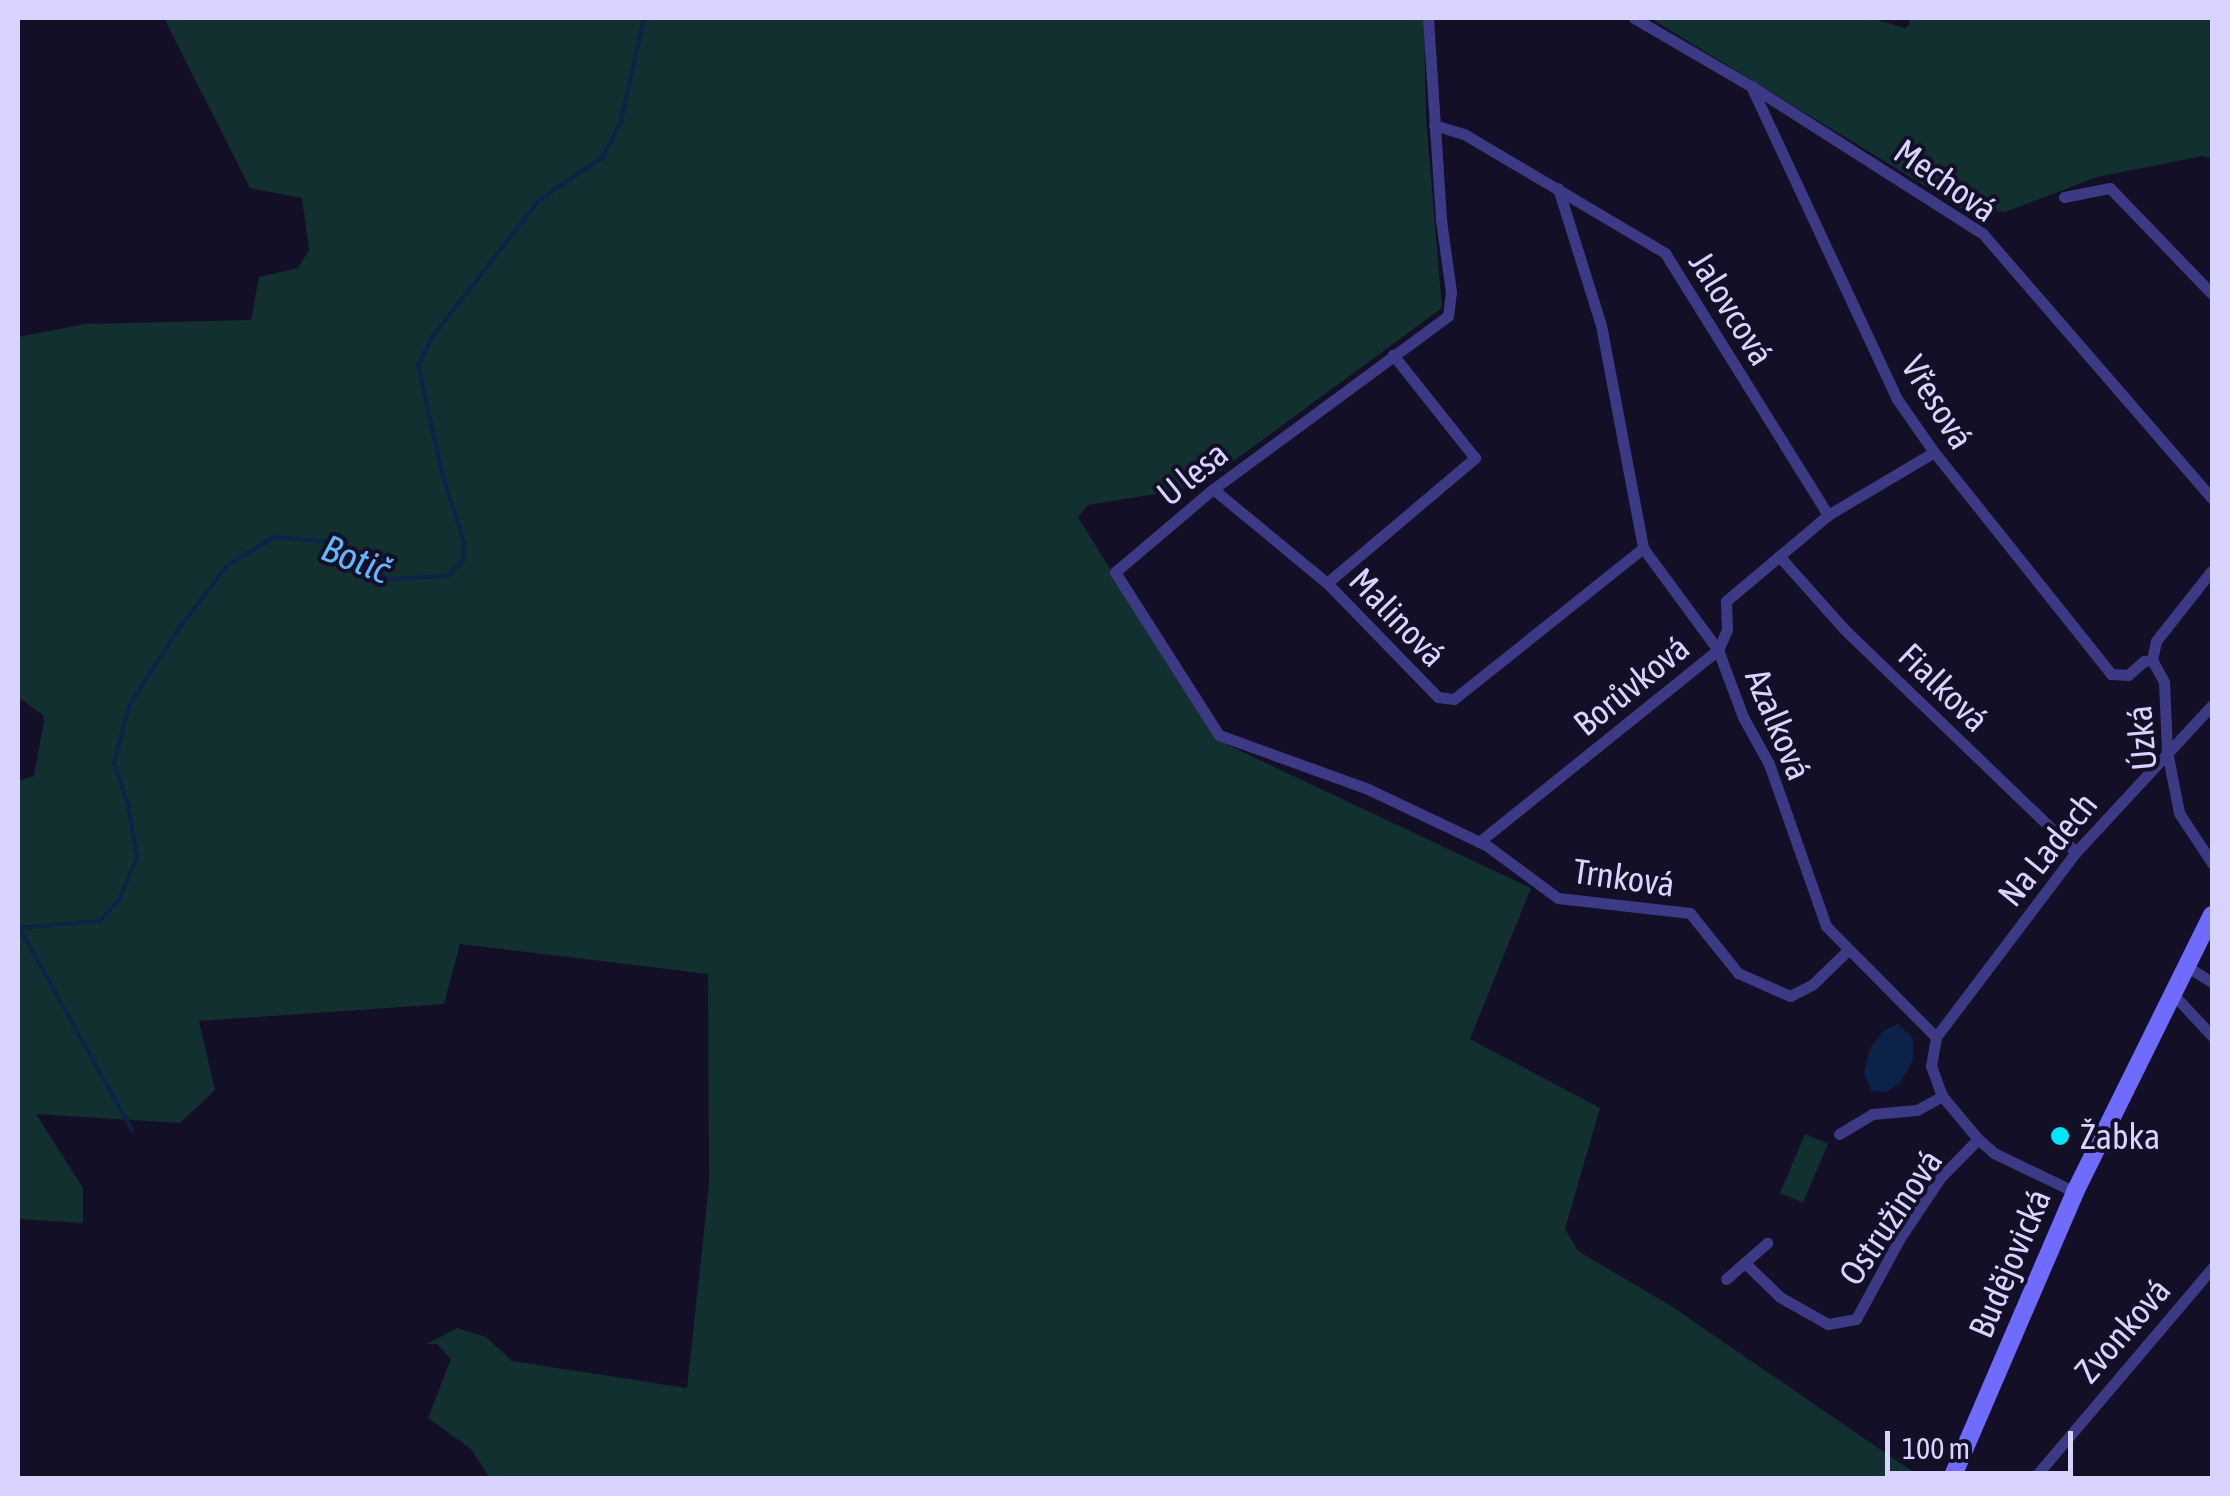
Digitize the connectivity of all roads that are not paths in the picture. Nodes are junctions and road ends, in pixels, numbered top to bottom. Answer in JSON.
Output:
{"nodes":[{"id":1,"x":1428,"y":18,"type":"edge"},
{"id":2,"x":1634,"y":18,"type":"edge"},
{"id":3,"x":1751,"y":86,"type":"junction"},
{"id":4,"x":1434,"y":125,"type":"junction"},
{"id":5,"x":1558,"y":188,"type":"junction"},
{"id":6,"x":2064,"y":197,"type":"dead end"},
{"id":7,"x":2212,"y":294,"type":"edge"},
{"id":8,"x":1393,"y":355,"type":"junction"},
{"id":9,"x":1934,"y":452,"type":"junction"},
{"id":10,"x":1213,"y":489,"type":"junction"},
{"id":11,"x":2212,"y":498,"type":"edge"},
{"id":12,"x":1828,"y":515,"type":"junction"},
{"id":13,"x":1643,"y":548,"type":"junction"},
{"id":14,"x":1779,"y":556,"type":"junction"},
{"id":15,"x":2212,"y":570,"type":"edge"},
{"id":16,"x":1327,"y":582,"type":"junction"},
{"id":17,"x":1718,"y":650,"type":"junction"},
{"id":18,"x":2152,"y":660,"type":"junction"},
{"id":19,"x":2212,"y":705,"type":"edge"},
{"id":20,"x":2167,"y":750,"type":"junction"},
{"id":21,"x":1480,"y":842,"type":"junction"},
{"id":22,"x":2076,"y":852,"type":"junction"},
{"id":23,"x":2212,"y":863,"type":"edge"},
{"id":24,"x":2212,"y":915,"type":"edge"},
{"id":25,"x":1847,"y":951,"type":"junction"},
{"id":26,"x":2186,"y":966,"type":"junction"},
{"id":27,"x":2212,"y":982,"type":"edge"},
{"id":28,"x":2173,"y":994,"type":"junction"},
{"id":29,"x":2212,"y":1036,"type":"edge"},
{"id":30,"x":1936,"y":1037,"type":"junction"},
{"id":31,"x":1942,"y":1096,"type":"junction"},
{"id":32,"x":1838,"y":1134,"type":"dead end"},
{"id":33,"x":1978,"y":1140,"type":"junction"},
{"id":34,"x":2075,"y":1192,"type":"junction"},
{"id":35,"x":1767,"y":1244,"type":"dead end"},
{"id":36,"x":1747,"y":1265,"type":"junction"},
{"id":37,"x":2212,"y":1268,"type":"edge"},
{"id":38,"x":1726,"y":1279,"type":"dead end"},
{"id":39,"x":2034,"y":1477,"type":"edge"},
{"id":40,"x":1952,"y":1478,"type":"edge"}],
"edges":[{"from":1,"to":4,"type":"street","name":"U lesa"},
{"from":2,"to":3,"type":"street","name":"Mechová"},
{"from":3,"to":9,"type":"street","name":"Vřesová"},
{"from":3,"to":11,"type":"street","name":"Mechová"},
{"from":4,"to":5,"type":"street","name":"Jalovcová"},
{"from":4,"to":8,"type":"street","name":"U lesa"},
{"from":5,"to":12,"type":"street","name":"Jalovcová"},
{"from":5,"to":13,"type":"street","name":"Azalková"},
{"from":6,"to":7,"type":"street"},
{"from":8,"to":10,"type":"street","name":"U lesa"},
{"from":8,"to":16,"type":"street"},
{"from":9,"to":12,"type":"street","name":"Borůvková"},
{"from":9,"to":18,"type":"street","name":"Vřesová"},
{"from":10,"to":16,"type":"street","name":"Malinová"},
{"from":10,"to":21,"type":"street","name":"U lesa"},
{"from":12,"to":14,"type":"street","name":"Borůvková"},
{"from":13,"to":16,"type":"street","name":"Malinová"},
{"from":13,"to":17,"type":"street","name":"Azalková"},
{"from":14,"to":17,"type":"street","name":"Borůvková"},
{"from":14,"to":22,"type":"street","name":"Fialková"},
{"from":15,"to":18,"type":"street"},
{"from":17,"to":21,"type":"street","name":"Borůvková"},
{"from":17,"to":25,"type":"street","name":"Azalková"},
{"from":18,"to":20,"type":"street","name":"Úzká"},
{"from":19,"to":20,"type":"street","name":"Na Ladech"},
{"from":20,"to":22,"type":"street","name":"Na Ladech"},
{"from":20,"to":23,"type":"street","name":"Úzká"},
{"from":21,"to":25,"type":"street","name":"Trnková"},
{"from":22,"to":30,"type":"street","name":"Na Ladech"},
{"from":24,"to":26,"type":"main road","name":"Budějovická"},
{"from":25,"to":30,"type":"street","name":"Azalková"},
{"from":26,"to":27,"type":"street"},
{"from":26,"to":28,"type":"main road","name":"Budějovická"},
{"from":28,"to":29,"type":"street"},
{"from":28,"to":34,"type":"main road","name":"Budějovická"},
{"from":30,"to":31,"type":"street"},
{"from":31,"to":32,"type":"street"},
{"from":31,"to":33,"type":"street"},
{"from":33,"to":34,"type":"street"},
{"from":33,"to":36,"type":"street","name":"Ostružinová"},
{"from":34,"to":40,"type":"main road","name":"Budějovická"},
{"from":35,"to":36,"type":"street"},
{"from":36,"to":38,"type":"street"},
{"from":37,"to":39,"type":"street","name":"Zvonková"}]}
